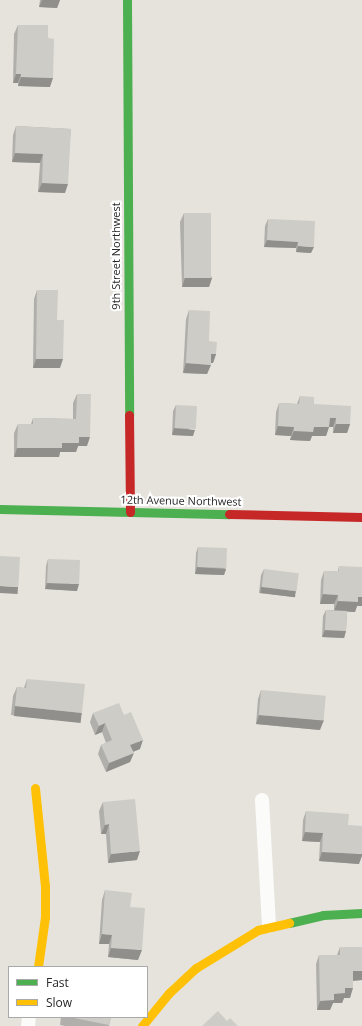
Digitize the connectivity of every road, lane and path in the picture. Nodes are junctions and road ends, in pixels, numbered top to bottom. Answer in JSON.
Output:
{"nodes":[{"id":1,"x":127,"y":0,"type":"edge"},
{"id":2,"x":0,"y":509,"type":"edge"},
{"id":3,"x":130,"y":512,"type":"junction"},
{"id":4,"x":362,"y":517,"type":"edge"},
{"id":5,"x":35,"y":788,"type":"dead end"},
{"id":6,"x":262,"y":800,"type":"dead end"},
{"id":7,"x":362,"y":913,"type":"edge"},
{"id":8,"x":270,"y":926,"type":"junction"},
{"id":9,"x":38,"y":966,"type":"edge"},
{"id":10,"x":142,"y":1026,"type":"edge"}],
"edges":[{"from":1,"to":3,"type":"street","name":"9th Street Northwest"},
{"from":2,"to":3,"type":"street","name":"12th Avenue Northwest"},
{"from":3,"to":4,"type":"street","name":"12th Avenue Northwest"},
{"from":5,"to":9,"type":"street"},
{"from":6,"to":8,"type":"street"},
{"from":7,"to":8,"type":"street"},
{"from":8,"to":10,"type":"street"}]}
